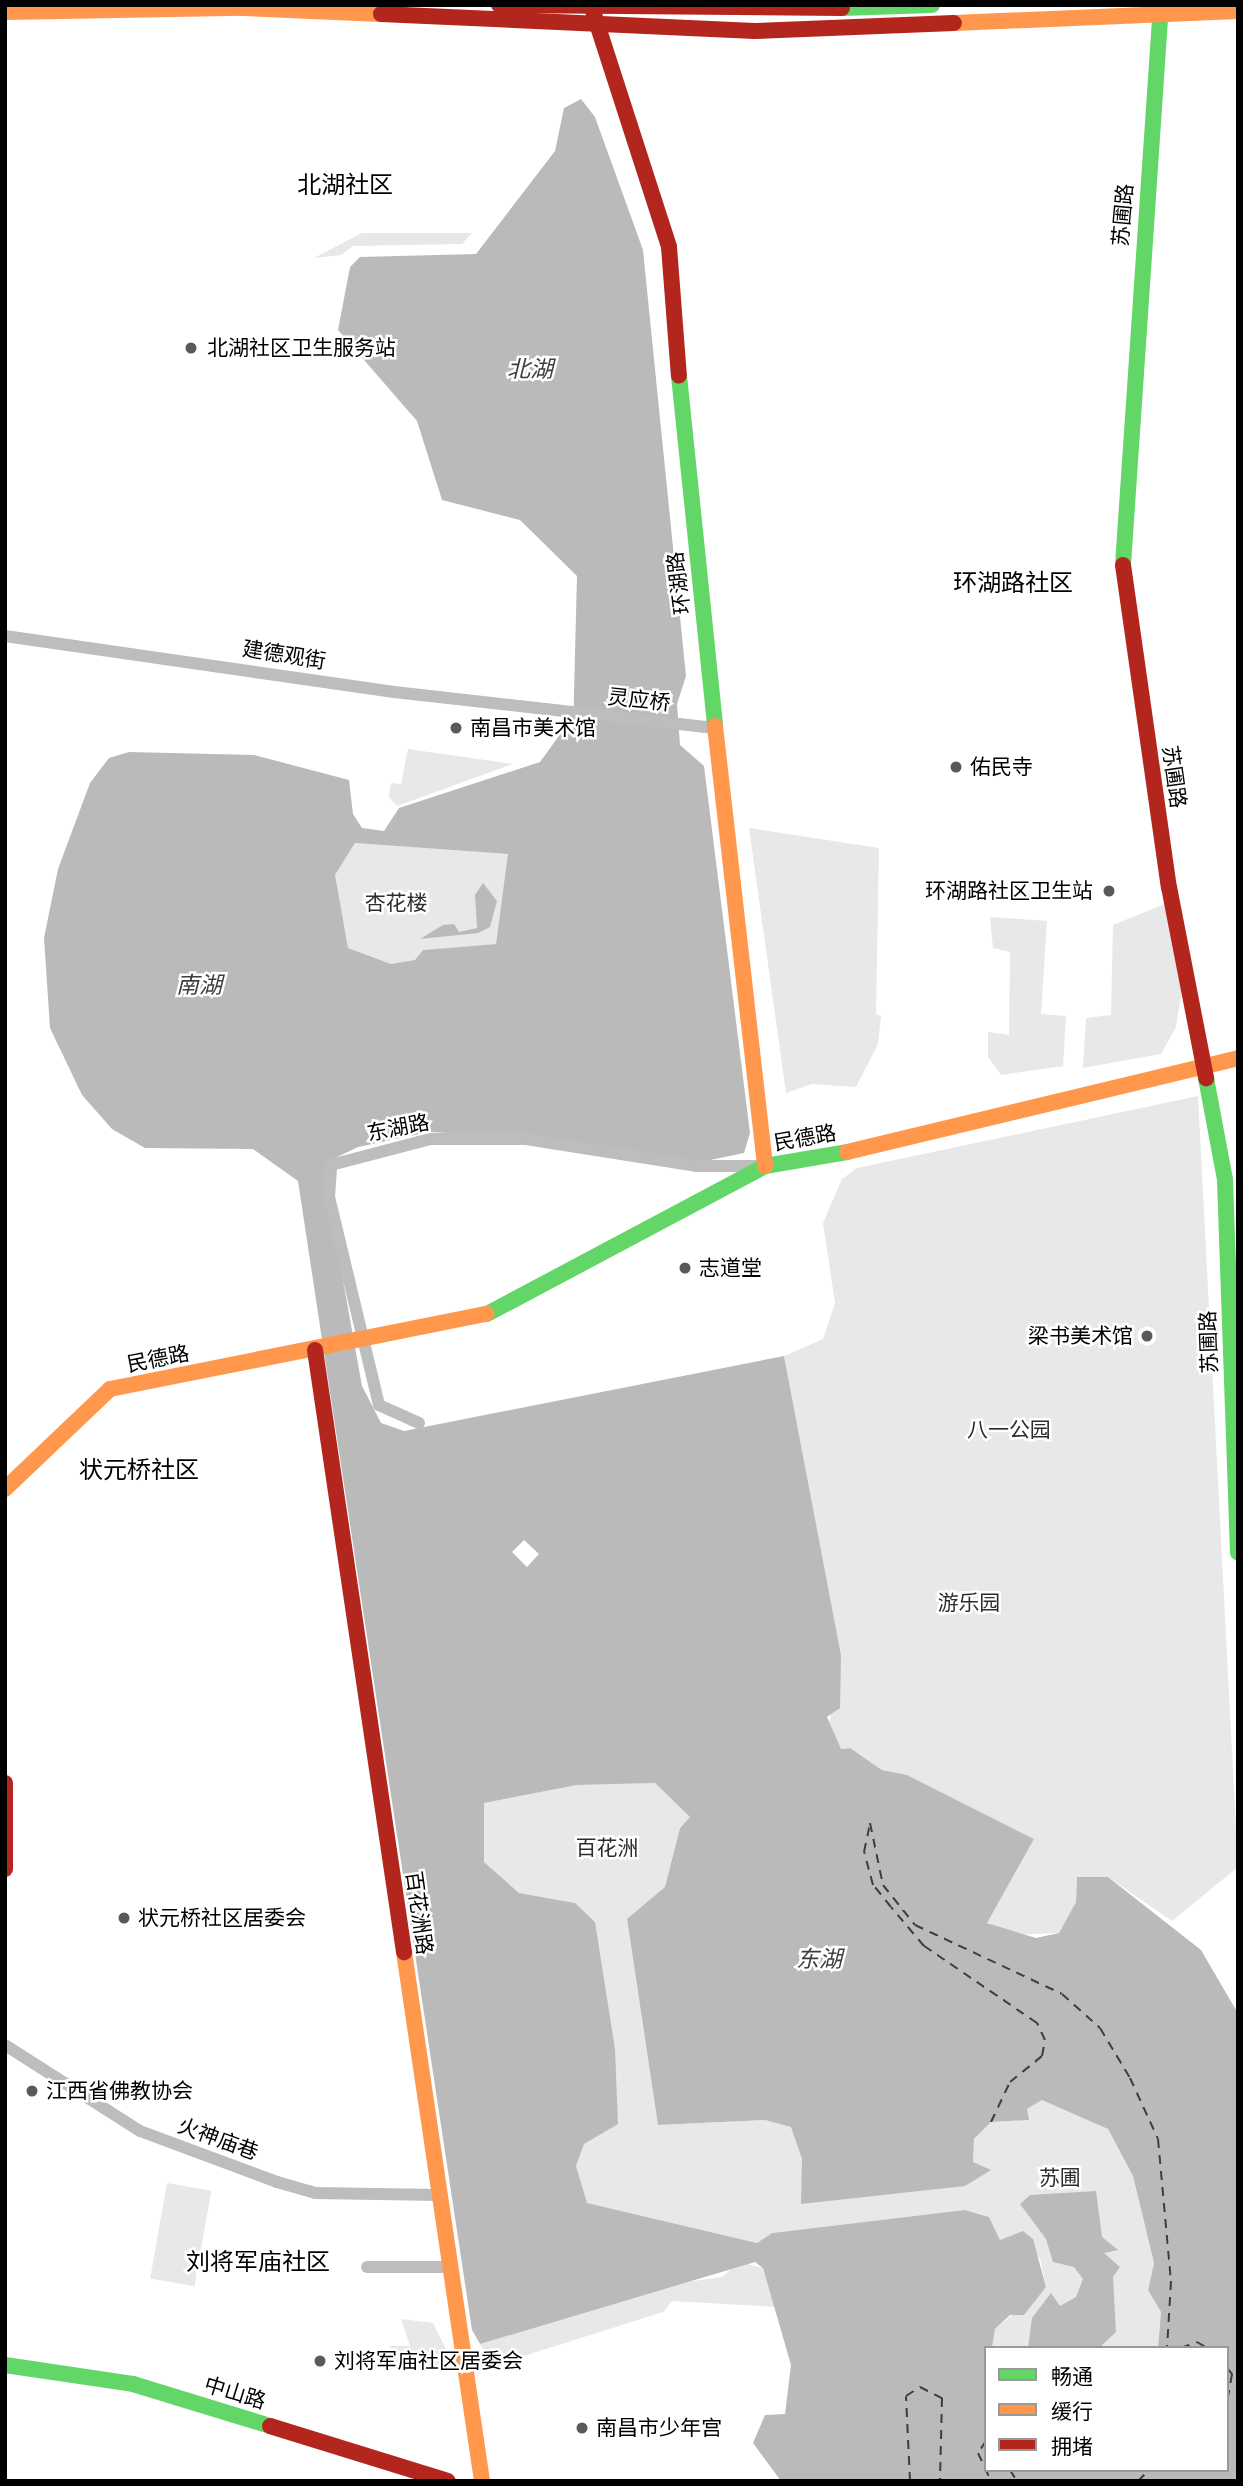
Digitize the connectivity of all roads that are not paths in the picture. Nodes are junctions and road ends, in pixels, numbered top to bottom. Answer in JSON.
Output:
{"nodes":[{"id":1,"x":499,"y":5,"type":"edge"},
{"id":2,"x":932,"y":5,"type":"edge"},
{"id":3,"x":591,"y":8,"type":"edge"},
{"id":4,"x":1161,"y":10,"type":"edge"},
{"id":5,"x":1238,"y":11,"type":"edge"},
{"id":6,"x":5,"y":12,"type":"edge"},
{"id":7,"x":596,"y":29,"type":"junction"},
{"id":8,"x":5,"y":636,"type":"edge"},
{"id":9,"x":557,"y":710,"type":"joint"},
{"id":10,"x":717,"y":728,"type":"junction"},
{"id":11,"x":1238,"y":1058,"type":"edge"},
{"id":12,"x":1200,"y":1067,"type":"junction"},
{"id":13,"x":765,"y":1166,"type":"junction"},
{"id":14,"x":366,"y":1341,"type":"junction"},
{"id":15,"x":315,"y":1350,"type":"junction"},
{"id":16,"x":419,"y":1423,"type":"dead end"},
{"id":17,"x":5,"y":1489,"type":"edge"},
{"id":18,"x":1238,"y":1553,"type":"edge"},
{"id":19,"x":5,"y":1783,"type":"edge"},
{"id":20,"x":5,"y":1869,"type":"edge"},
{"id":21,"x":5,"y":2045,"type":"edge"},
{"id":22,"x":439,"y":2195,"type":"junction"},
{"id":23,"x":450,"y":2266,"type":"junction"},
{"id":24,"x":367,"y":2267,"type":"dead end"},
{"id":25,"x":5,"y":2365,"type":"edge"},
{"id":26,"x":448,"y":2481,"type":"edge"},
{"id":27,"x":482,"y":2481,"type":"edge"}],
"edges":[{"from":1,"to":3,"type":"main road"},
{"from":2,"to":3,"type":"main road"},
{"from":3,"to":7,"type":"main road","name":"环湖路"},
{"from":4,"to":5,"type":"main road"},
{"from":4,"to":7,"type":"main road"},
{"from":4,"to":12,"type":"main road","name":"苏圃路"},
{"from":6,"to":7,"type":"main road"},
{"from":7,"to":10,"type":"main road","name":"环湖路"},
{"from":8,"to":9,"type":"street","name":"建德观街"},
{"from":9,"to":10,"type":"street","name":"灵应桥"},
{"from":10,"to":13,"type":"main road","name":"环湖路"},
{"from":11,"to":12,"type":"main road","name":"民德路"},
{"from":12,"to":13,"type":"main road","name":"民德路"},
{"from":12,"to":18,"type":"main road","name":"苏圃路"},
{"from":13,"to":14,"type":"main road","name":"民德路"},
{"from":13,"to":14,"type":"street","name":"东湖路"},
{"from":14,"to":15,"type":"main road","name":"民德路"},
{"from":14,"to":16,"type":"street","name":"东湖路"},
{"from":15,"to":17,"type":"main road","name":"民德路"},
{"from":15,"to":22,"type":"main road","name":"百花洲路"},
{"from":19,"to":20,"type":"main road"},
{"from":21,"to":22,"type":"street","name":"火神庙巷"},
{"from":22,"to":23,"type":"main road","name":"百花洲路"},
{"from":23,"to":24,"type":"street"},
{"from":23,"to":27,"type":"main road","name":"百花洲路"},
{"from":25,"to":26,"type":"main road","name":"中山路"}]}
